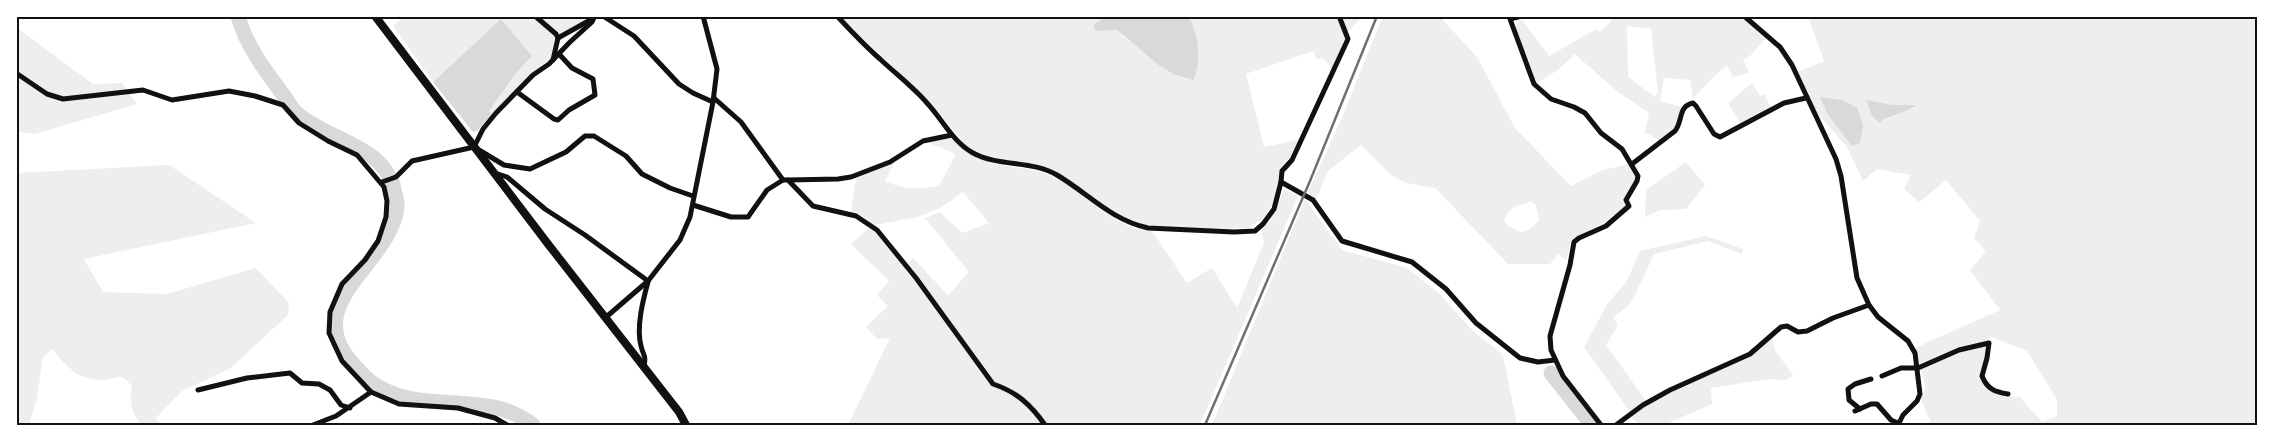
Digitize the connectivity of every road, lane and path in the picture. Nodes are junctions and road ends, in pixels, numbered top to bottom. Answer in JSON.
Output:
{"nodes":[{"id":1,"x":376,"y":16,"type":"edge"},
{"id":2,"x":535,"y":16,"type":"edge"},
{"id":3,"x":603,"y":16,"type":"edge"},
{"id":4,"x":703,"y":16,"type":"edge"},
{"id":5,"x":837,"y":16,"type":"edge"},
{"id":6,"x":1339,"y":16,"type":"edge"},
{"id":7,"x":1522,"y":16,"type":"edge"},
{"id":8,"x":1529,"y":16,"type":"edge"},
{"id":9,"x":1541,"y":16,"type":"edge"},
{"id":10,"x":1744,"y":16,"type":"edge"},
{"id":11,"x":595,"y":17,"type":"edge"},
{"id":12,"x":558,"y":38,"type":"junction"},
{"id":13,"x":559,"y":54,"type":"junction"},
{"id":14,"x":553,"y":60,"type":"junction"},
{"id":15,"x":16,"y":73,"type":"edge"},
{"id":16,"x":518,"y":92,"type":"junction"},
{"id":17,"x":1806,"y":98,"type":"junction"},
{"id":18,"x":714,"y":100,"type":"junction"},
{"id":19,"x":952,"y":135,"type":"junction"},
{"id":20,"x":474,"y":147,"type":"junction"},
{"id":21,"x":1632,"y":164,"type":"junction"},
{"id":22,"x":495,"y":173,"type":"junction"},
{"id":23,"x":786,"y":180,"type":"junction"},
{"id":24,"x":382,"y":182,"type":"junction"},
{"id":25,"x":1281,"y":182,"type":"junction"},
{"id":26,"x":693,"y":196,"type":"junction"},
{"id":27,"x":694,"y":205,"type":"junction"},
{"id":28,"x":648,"y":282,"type":"junction"},
{"id":29,"x":1869,"y":305,"type":"junction"},
{"id":30,"x":605,"y":318,"type":"junction"},
{"id":31,"x":1555,"y":360,"type":"junction"},
{"id":32,"x":644,"y":368,"type":"junction"},
{"id":33,"x":1918,"y":368,"type":"junction"},
{"id":34,"x":1882,"y":376,"type":"dead end"},
{"id":35,"x":1871,"y":379,"type":"dead end"},
{"id":36,"x":198,"y":390,"type":"dead end"},
{"id":37,"x":371,"y":392,"type":"junction"},
{"id":38,"x":2008,"y":394,"type":"dead end"},
{"id":39,"x":350,"y":408,"type":"junction"},
{"id":40,"x":1898,"y":424,"type":"edge"},
{"id":41,"x":313,"y":425,"type":"edge"},
{"id":42,"x":507,"y":425,"type":"edge"},
{"id":43,"x":686,"y":425,"type":"edge"},
{"id":44,"x":1046,"y":425,"type":"edge"},
{"id":45,"x":1602,"y":425,"type":"edge"},
{"id":46,"x":1616,"y":425,"type":"edge"}],
"edges":[{"from":1,"to":20,"type":"main road"},
{"from":2,"to":12,"type":"street"},
{"from":3,"to":18,"type":"street"},
{"from":4,"to":18,"type":"street"},
{"from":5,"to":19,"type":"street"},
{"from":6,"to":25,"type":"street"},
{"from":7,"to":21,"type":"street"},
{"from":8,"to":9,"type":"street"},
{"from":10,"to":17,"type":"street"},
{"from":11,"to":12,"type":"street"},
{"from":11,"to":13,"type":"street"},
{"from":12,"to":14,"type":"street"},
{"from":13,"to":14,"type":"street"},
{"from":13,"to":16,"type":"street"},
{"from":14,"to":16,"type":"street"},
{"from":15,"to":24,"type":"street"},
{"from":16,"to":20,"type":"street"},
{"from":17,"to":21,"type":"street"},
{"from":17,"to":29,"type":"street"},
{"from":18,"to":23,"type":"street"},
{"from":18,"to":26,"type":"street"},
{"from":19,"to":23,"type":"street"},
{"from":19,"to":25,"type":"street"},
{"from":20,"to":22,"type":"main road"},
{"from":20,"to":24,"type":"street"},
{"from":20,"to":26,"type":"street"},
{"from":21,"to":31,"type":"street"},
{"from":22,"to":28,"type":"street"},
{"from":22,"to":30,"type":"main road"},
{"from":23,"to":27,"type":"street"},
{"from":23,"to":44,"type":"street"},
{"from":24,"to":37,"type":"street"},
{"from":25,"to":31,"type":"street"},
{"from":26,"to":27,"type":"street"},
{"from":27,"to":28,"type":"street"},
{"from":28,"to":30,"type":"street"},
{"from":28,"to":32,"type":"street"},
{"from":29,"to":33,"type":"street"},
{"from":29,"to":46,"type":"street"},
{"from":30,"to":32,"type":"main road"},
{"from":31,"to":45,"type":"street"},
{"from":32,"to":43,"type":"main road"},
{"from":33,"to":34,"type":"street"},
{"from":33,"to":38,"type":"street"},
{"from":33,"to":40,"type":"street"},
{"from":35,"to":40,"type":"street"},
{"from":36,"to":39,"type":"street"},
{"from":37,"to":39,"type":"street"},
{"from":37,"to":42,"type":"street"},
{"from":39,"to":41,"type":"street"}]}
